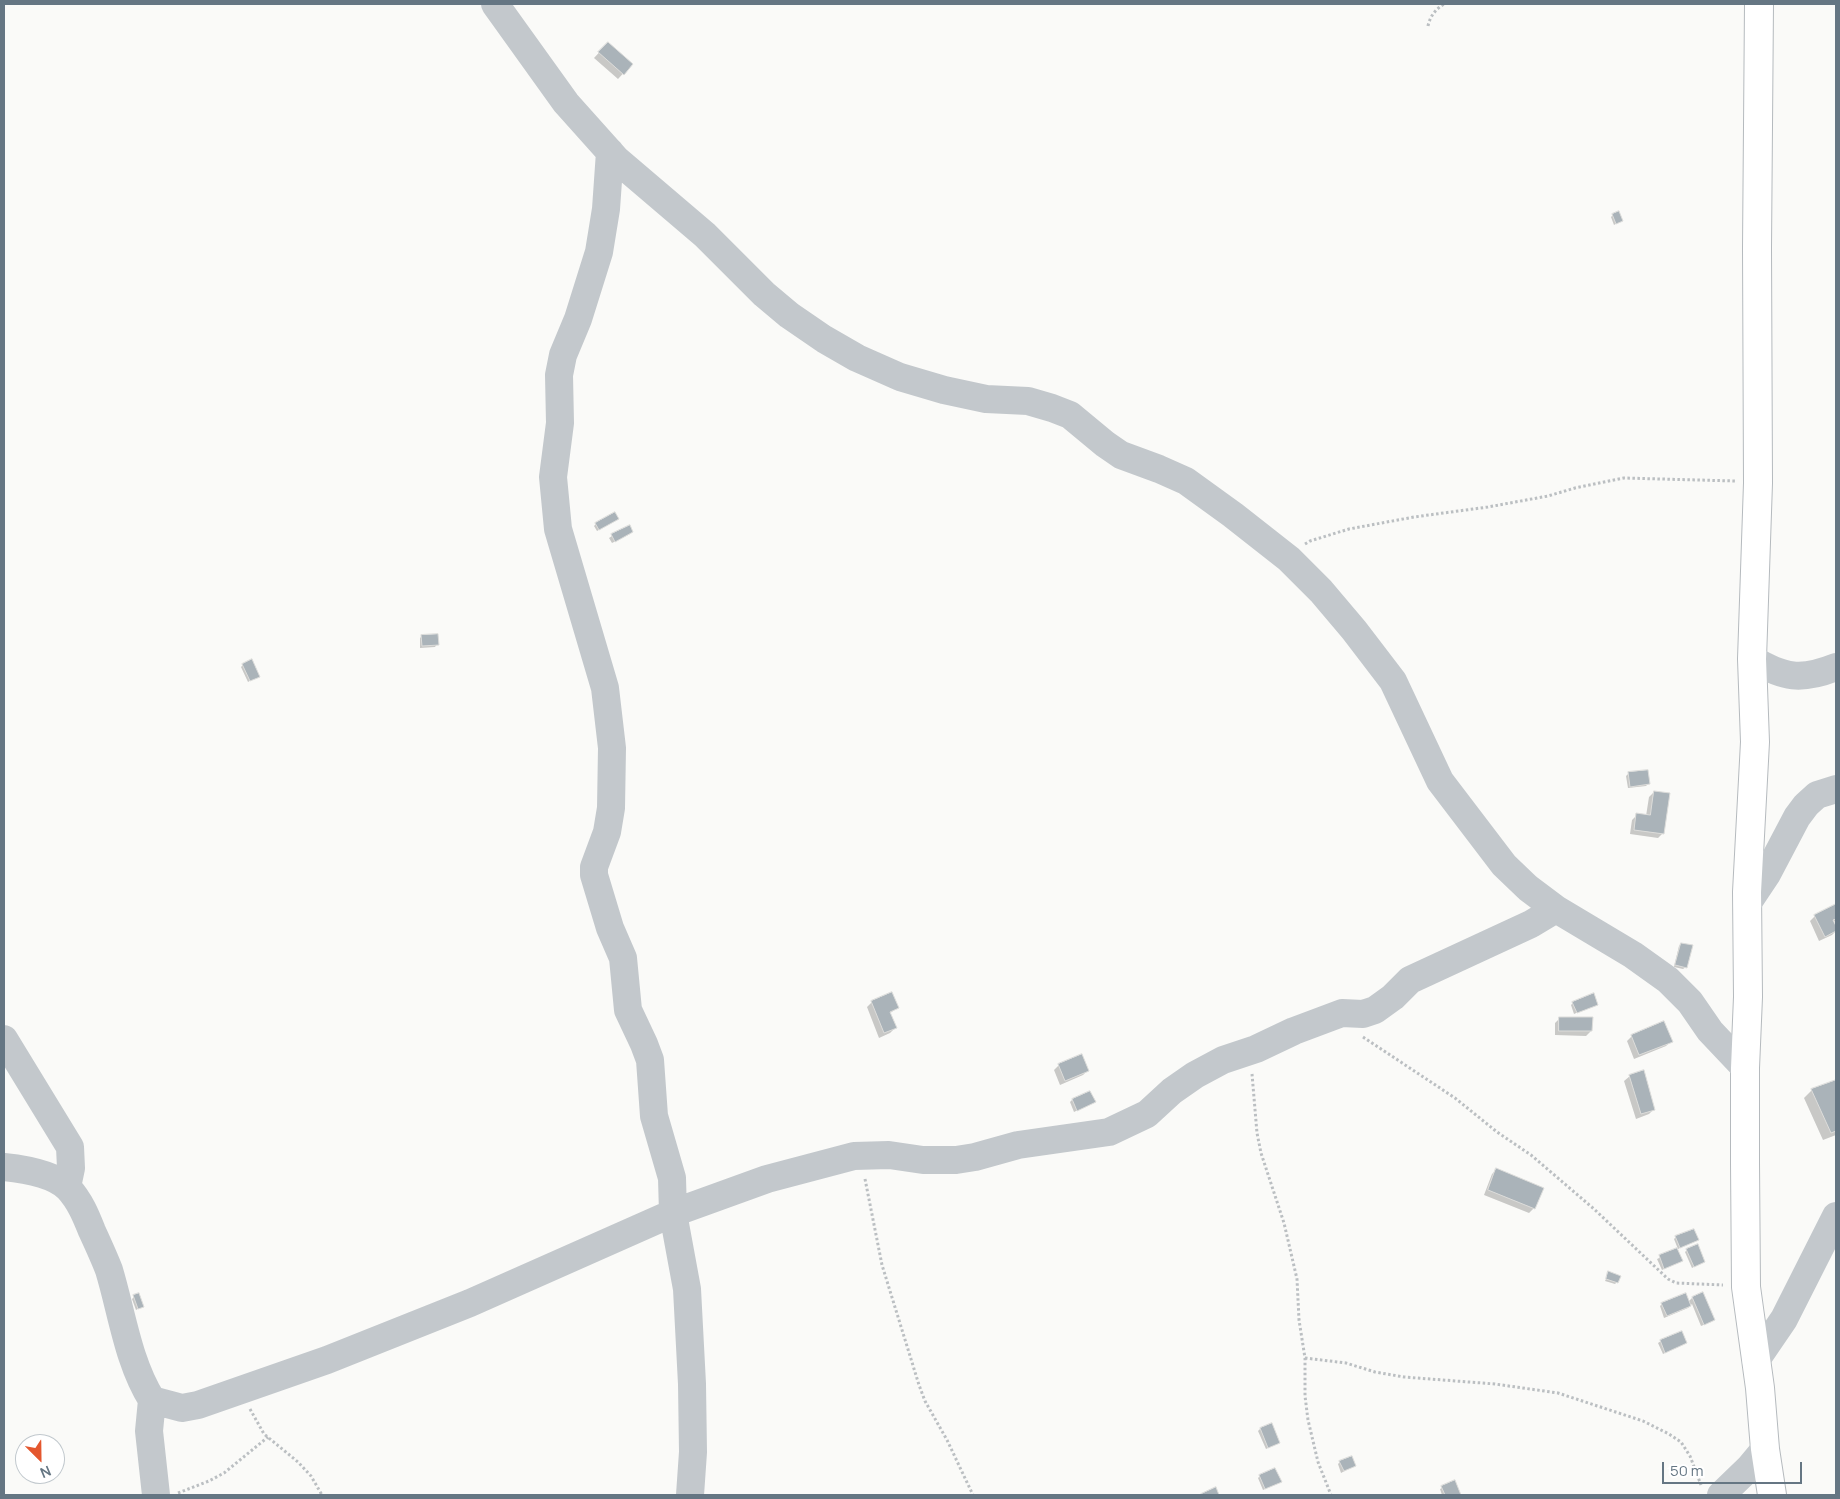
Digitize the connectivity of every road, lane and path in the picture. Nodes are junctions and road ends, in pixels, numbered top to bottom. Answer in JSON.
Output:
{"nodes":[{"id":1,"x":495,"y":4,"type":"edge"},
{"id":2,"x":1444,"y":4,"type":"edge"},
{"id":3,"x":1759,"y":4,"type":"edge"},
{"id":4,"x":1428,"y":26,"type":"dead end"},
{"id":5,"x":610,"y":152,"type":"junction"},
{"id":6,"x":1758,"y":483,"type":"junction"},
{"id":7,"x":1289,"y":559,"type":"junction"},
{"id":8,"x":1752,"y":659,"type":"junction"},
{"id":9,"x":1836,"y":667,"type":"edge"},
{"id":10,"x":1836,"y":790,"type":"edge"},
{"id":11,"x":1747,"y":904,"type":"junction"},
{"id":12,"x":1556,"y":909,"type":"junction"},
{"id":13,"x":1359,"y":1035,"type":"dead end"},
{"id":14,"x":4,"y":1039,"type":"edge"},
{"id":15,"x":1256,"y":1049,"type":"junction"},
{"id":16,"x":1745,"y":1068,"type":"junction"},
{"id":17,"x":854,"y":1156,"type":"junction"},
{"id":18,"x":4,"y":1167,"type":"edge"},
{"id":19,"x":67,"y":1187,"type":"junction"},
{"id":20,"x":674,"y":1213,"type":"junction"},
{"id":21,"x":1836,"y":1216,"type":"edge"},
{"id":22,"x":1746,"y":1287,"type":"junction"},
{"id":23,"x":1305,"y":1358,"type":"junction"},
{"id":24,"x":1756,"y":1360,"type":"junction"},
{"id":25,"x":236,"y":1392,"type":"junction"},
{"id":26,"x":152,"y":1400,"type":"junction"},
{"id":27,"x":268,"y":1437,"type":"junction"},
{"id":28,"x":1766,"y":1449,"type":"junction"},
{"id":29,"x":1711,"y":1491,"type":"edge"},
{"id":30,"x":156,"y":1495,"type":"edge"},
{"id":31,"x":171,"y":1495,"type":"edge"},
{"id":32,"x":322,"y":1495,"type":"edge"},
{"id":33,"x":690,"y":1495,"type":"edge"},
{"id":34,"x":973,"y":1495,"type":"edge"},
{"id":35,"x":1331,"y":1495,"type":"edge"},
{"id":36,"x":1772,"y":1495,"type":"edge"}],
"edges":[{"from":1,"to":5,"type":"street"},
{"from":2,"to":4,"type":"path"},
{"from":3,"to":6,"type":"main road"},
{"from":5,"to":7,"type":"street"},
{"from":5,"to":20,"type":"street"},
{"from":6,"to":7,"type":"path"},
{"from":6,"to":8,"type":"main road"},
{"from":7,"to":12,"type":"street"},
{"from":8,"to":9,"type":"street"},
{"from":8,"to":11,"type":"main road"},
{"from":10,"to":11,"type":"street"},
{"from":11,"to":16,"type":"main road"},
{"from":12,"to":15,"type":"street"},
{"from":12,"to":16,"type":"street"},
{"from":13,"to":22,"type":"path"},
{"from":14,"to":19,"type":"street"},
{"from":15,"to":17,"type":"street"},
{"from":15,"to":23,"type":"path"},
{"from":16,"to":22,"type":"main road"},
{"from":17,"to":20,"type":"street"},
{"from":17,"to":34,"type":"path"},
{"from":18,"to":19,"type":"street"},
{"from":19,"to":26,"type":"street"},
{"from":20,"to":25,"type":"street"},
{"from":20,"to":33,"type":"street"},
{"from":21,"to":24,"type":"street"},
{"from":22,"to":24,"type":"main road"},
{"from":23,"to":29,"type":"path"},
{"from":23,"to":35,"type":"path"},
{"from":24,"to":28,"type":"main road"},
{"from":25,"to":26,"type":"street"},
{"from":25,"to":27,"type":"path"},
{"from":26,"to":30,"type":"street"},
{"from":27,"to":31,"type":"path"},
{"from":27,"to":32,"type":"path"},
{"from":28,"to":29,"type":"street"},
{"from":28,"to":36,"type":"main road"}]}
